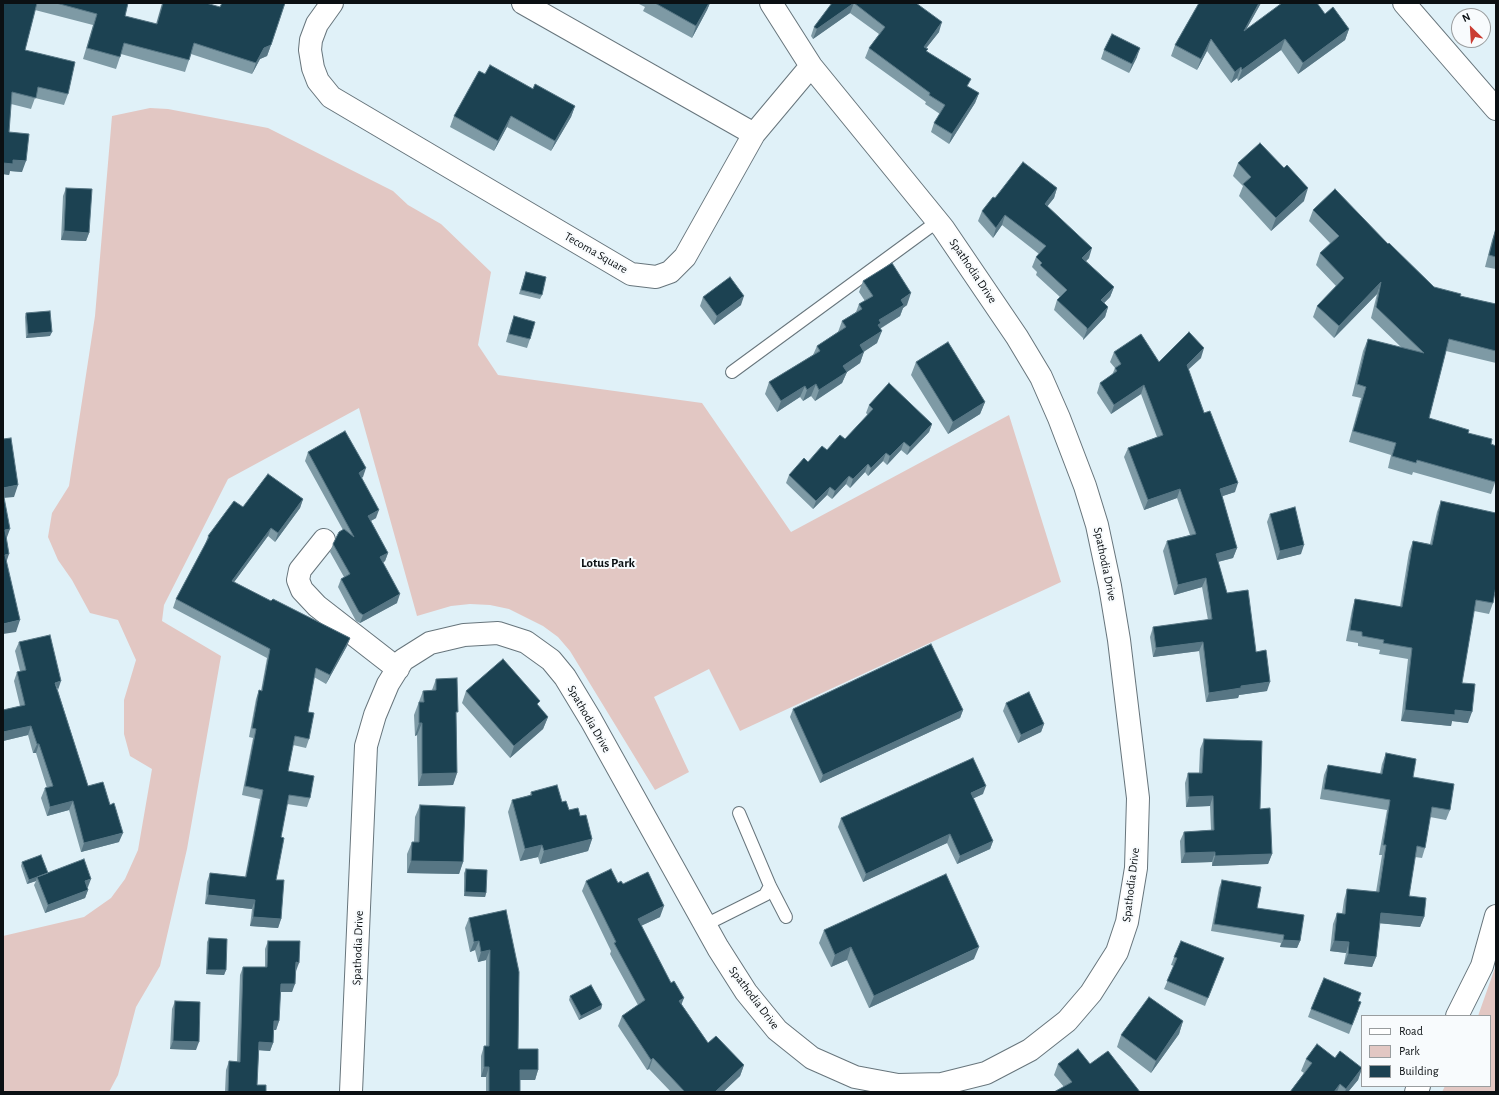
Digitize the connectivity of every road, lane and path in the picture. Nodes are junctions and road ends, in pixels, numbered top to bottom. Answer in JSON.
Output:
{"nodes":[{"id":1,"x":332,"y":3,"type":"edge"},
{"id":2,"x":522,"y":3,"type":"edge"},
{"id":3,"x":771,"y":3,"type":"edge"},
{"id":4,"x":1404,"y":3,"type":"edge"},
{"id":5,"x":811,"y":66,"type":"junction"},
{"id":6,"x":1496,"y":109,"type":"edge"},
{"id":7,"x":754,"y":134,"type":"junction"},
{"id":8,"x":938,"y":221,"type":"junction"},
{"id":9,"x":732,"y":372,"type":"dead end"},
{"id":10,"x":324,"y":540,"type":"dead end"},
{"id":11,"x":398,"y":669,"type":"junction"},
{"id":12,"x":739,"y":813,"type":"dead end"},
{"id":13,"x":770,"y":886,"type":"junction"},
{"id":14,"x":786,"y":916,"type":"dead end"},
{"id":15,"x":1496,"y":916,"type":"edge"},
{"id":16,"x":705,"y":926,"type":"junction"},
{"id":17,"x":1458,"y":1015,"type":"edge"},
{"id":18,"x":351,"y":1092,"type":"edge"}],
"edges":[{"from":1,"to":7,"type":"street","name":"Tecoma Square"},
{"from":2,"to":7,"type":"street"},
{"from":3,"to":5,"type":"street","name":"Spathodia Drive"},
{"from":4,"to":6,"type":"street"},
{"from":5,"to":7,"type":"street","name":"Tecoma Square"},
{"from":5,"to":8,"type":"street","name":"Spathodia Drive"},
{"from":8,"to":9,"type":"lane"},
{"from":8,"to":16,"type":"street","name":"Spathodia Drive"},
{"from":10,"to":11,"type":"street"},
{"from":11,"to":16,"type":"street","name":"Spathodia Drive"},
{"from":11,"to":18,"type":"street","name":"Spathodia Drive"},
{"from":12,"to":13,"type":"lane"},
{"from":13,"to":14,"type":"lane"},
{"from":13,"to":16,"type":"lane"},
{"from":15,"to":17,"type":"street"}]}
